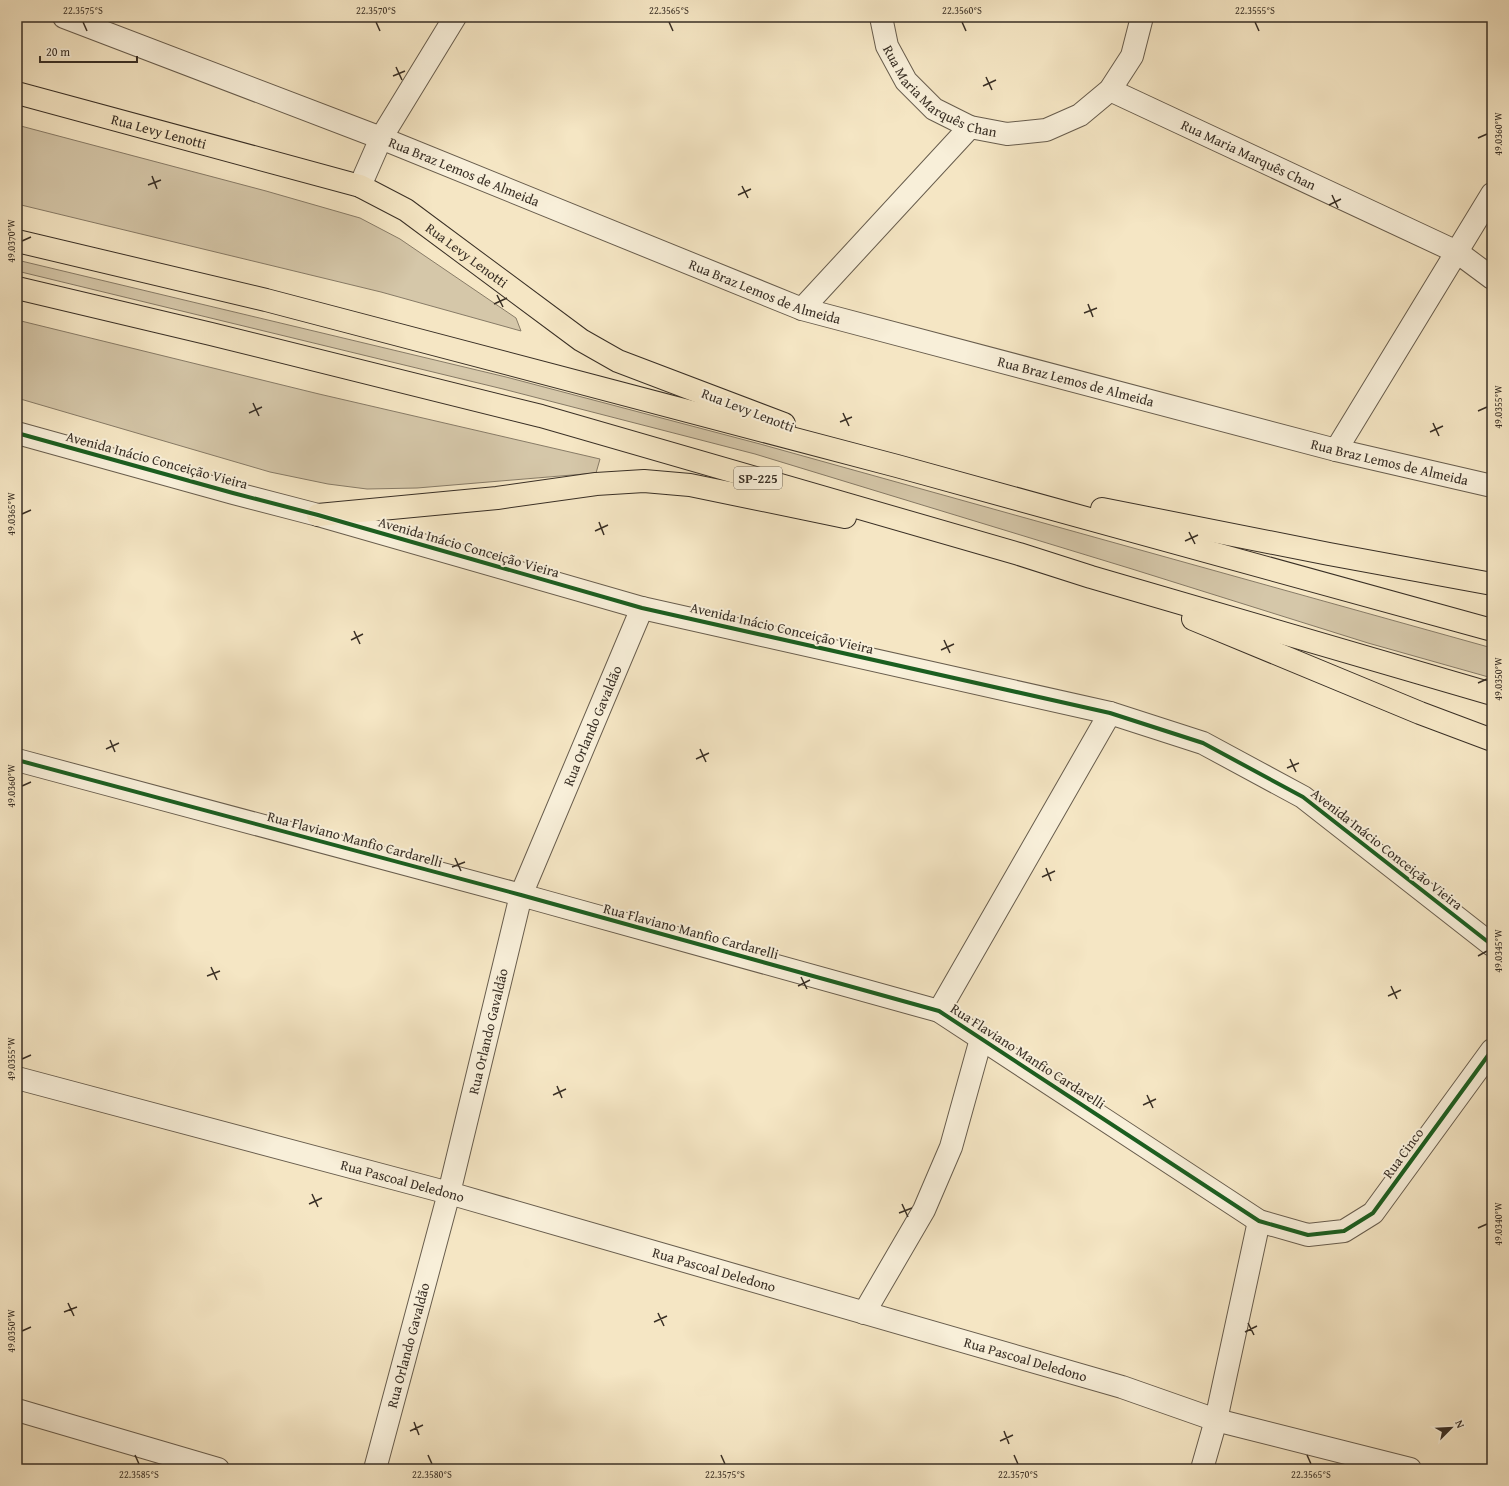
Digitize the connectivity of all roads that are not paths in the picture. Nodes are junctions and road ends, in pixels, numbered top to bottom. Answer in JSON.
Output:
{"nodes":[{"id":1,"x":64,"y":17,"type":"edge"},
{"id":2,"x":455,"y":17,"type":"edge"},
{"id":3,"x":881,"y":17,"type":"edge"},
{"id":4,"x":1142,"y":17,"type":"edge"},
{"id":5,"x":1110,"y":90,"type":"junction"},
{"id":6,"x":17,"y":92,"type":"edge"},
{"id":7,"x":970,"y":127,"type":"junction"},
{"id":8,"x":380,"y":138,"type":"junction"},
{"id":9,"x":360,"y":186,"type":"junction"},
{"id":10,"x":1492,"y":194,"type":"edge"},
{"id":11,"x":17,"y":241,"type":"edge"},
{"id":12,"x":1457,"y":252,"type":"junction"},
{"id":13,"x":1492,"y":278,"type":"edge"},
{"id":14,"x":17,"y":288,"type":"edge"},
{"id":15,"x":802,"y":309,"type":"junction"},
{"id":16,"x":17,"y":433,"type":"edge"},
{"id":17,"x":1336,"y":450,"type":"junction"},
{"id":18,"x":897,"y":466,"type":"junction"},
{"id":19,"x":923,"y":474,"type":"junction"},
{"id":20,"x":1492,"y":486,"type":"edge"},
{"id":21,"x":318,"y":515,"type":"junction"},
{"id":22,"x":1019,"y":554,"type":"junction"},
{"id":23,"x":1090,"y":577,"type":"junction"},
{"id":24,"x":1492,"y":584,"type":"edge"},
{"id":25,"x":642,"y":608,"type":"junction"},
{"id":26,"x":1492,"y":630,"type":"edge"},
{"id":27,"x":1492,"y":694,"type":"edge"},
{"id":28,"x":1110,"y":713,"type":"junction"},
{"id":29,"x":1492,"y":740,"type":"edge"},
{"id":30,"x":17,"y":760,"type":"edge"},
{"id":31,"x":521,"y":895,"type":"junction"},
{"id":32,"x":1492,"y":945,"type":"edge"},
{"id":33,"x":939,"y":1011,"type":"junction"},
{"id":34,"x":981,"y":1039,"type":"junction"},
{"id":35,"x":1492,"y":1050,"type":"edge"},
{"id":36,"x":17,"y":1078,"type":"edge"},
{"id":37,"x":449,"y":1193,"type":"junction"},
{"id":38,"x":1259,"y":1221,"type":"junction"},
{"id":39,"x":1308,"y":1235,"type":"joint"},
{"id":40,"x":864,"y":1313,"type":"junction"},
{"id":41,"x":17,"y":1410,"type":"edge"},
{"id":42,"x":1216,"y":1420,"type":"junction"},
{"id":43,"x":218,"y":1469,"type":"edge"},
{"id":44,"x":375,"y":1469,"type":"edge"},
{"id":45,"x":1202,"y":1469,"type":"edge"},
{"id":46,"x":1410,"y":1469,"type":"edge"}],
"edges":[{"from":1,"to":8,"type":"street","name":"Rua Braz Lemos de Almeida"},
{"from":2,"to":8,"type":"street"},
{"from":3,"to":7,"type":"street","name":"Rua Maria Marquês Chan"},
{"from":4,"to":5,"type":"street","name":"Rua Maria Marquês Chan"},
{"from":5,"to":7,"type":"street","name":"Rua Maria Marquês Chan"},
{"from":5,"to":12,"type":"street","name":"Rua Maria Marquês Chan"},
{"from":6,"to":9,"type":"highway","name":"Rua Levy Lenotti"},
{"from":7,"to":15,"type":"street"},
{"from":8,"to":9,"type":"street"},
{"from":8,"to":15,"type":"street","name":"Rua Braz Lemos de Almeida"},
{"from":9,"to":18,"type":"highway","name":"Rua Levy Lenotti"},
{"from":10,"to":12,"type":"street"},
{"from":11,"to":18,"type":"highway"},
{"from":12,"to":13,"type":"street","name":"Rua Maria Marquês Chan"},
{"from":12,"to":17,"type":"street"},
{"from":14,"to":22,"type":"highway","number":"SP-225"},
{"from":15,"to":17,"type":"street","name":"Rua Braz Lemos de Almeida"},
{"from":16,"to":21,"type":"street","name":"Avenida Inácio Conceição Vieira"},
{"from":17,"to":20,"type":"street","name":"Rua Braz Lemos de Almeida"},
{"from":18,"to":19,"type":"highway"},
{"from":19,"to":24,"type":"highway"},
{"from":19,"to":26,"type":"highway"},
{"from":21,"to":22,"type":"highway"},
{"from":21,"to":25,"type":"street","name":"Avenida Inácio Conceição Vieira"},
{"from":22,"to":23,"type":"highway","number":"SP-225"},
{"from":23,"to":27,"type":"highway","number":"SP-225"},
{"from":23,"to":29,"type":"highway"},
{"from":25,"to":28,"type":"street","name":"Avenida Inácio Conceição Vieira"},
{"from":25,"to":31,"type":"street","name":"Rua Orlando Gavaldão"},
{"from":28,"to":32,"type":"street","name":"Avenida Inácio Conceição Vieira"},
{"from":28,"to":33,"type":"street"},
{"from":30,"to":31,"type":"street","name":"Rua Flaviano Manfio Cardarelli"},
{"from":31,"to":33,"type":"street","name":"Rua Flaviano Manfio Cardarelli"},
{"from":31,"to":37,"type":"street","name":"Rua Orlando Gavaldão"},
{"from":33,"to":34,"type":"street","name":"Rua Flaviano Manfio Cardarelli"},
{"from":34,"to":38,"type":"street","name":"Rua Flaviano Manfio Cardarelli"},
{"from":34,"to":40,"type":"street"},
{"from":35,"to":39,"type":"street","name":"Rua Cinco"},
{"from":36,"to":37,"type":"street","name":"Rua Pascoal Deledono"},
{"from":37,"to":40,"type":"street","name":"Rua Pascoal Deledono"},
{"from":37,"to":44,"type":"street","name":"Rua Orlando Gavaldão"},
{"from":38,"to":39,"type":"street","name":"Rua Flaviano Manfio Cardarelli"},
{"from":38,"to":42,"type":"street"},
{"from":40,"to":42,"type":"street","name":"Rua Pascoal Deledono"},
{"from":41,"to":43,"type":"street"},
{"from":42,"to":45,"type":"street"},
{"from":42,"to":46,"type":"street","name":"Rua Pascoal Deledono"}]}
